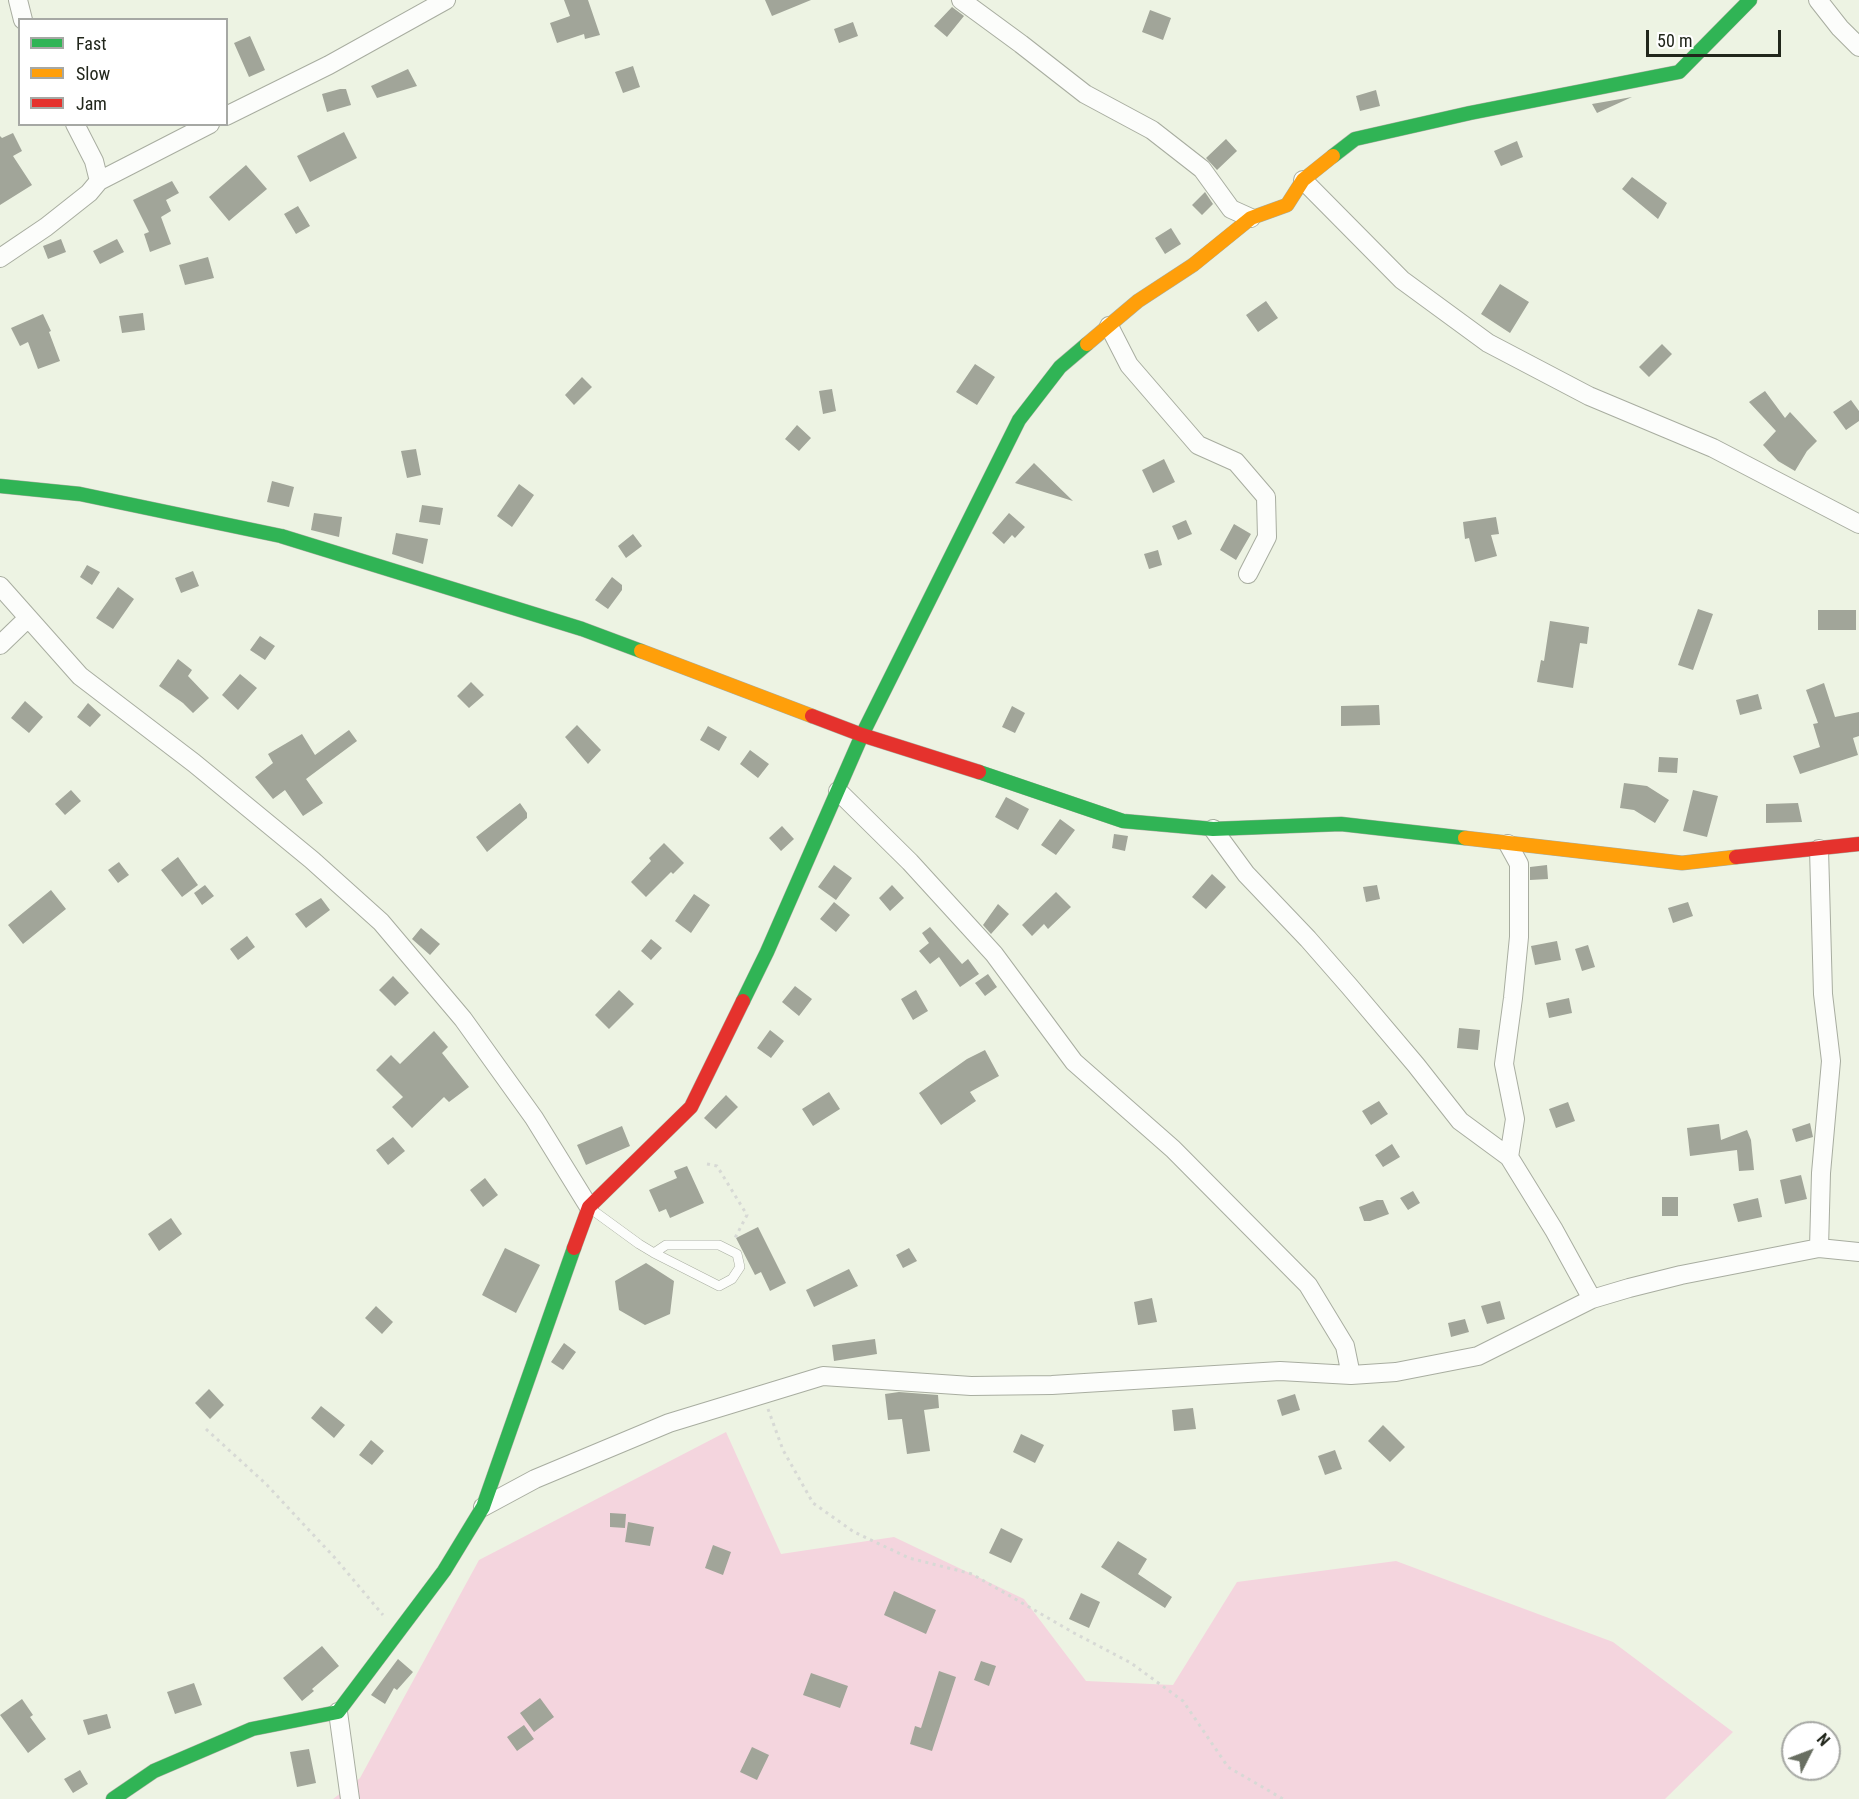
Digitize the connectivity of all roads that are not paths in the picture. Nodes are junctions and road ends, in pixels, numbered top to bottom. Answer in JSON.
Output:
{"nodes":[{"id":1,"x":18,"y":0,"type":"edge"},
{"id":2,"x":446,"y":0,"type":"edge"},
{"id":3,"x":961,"y":0,"type":"edge"},
{"id":4,"x":1750,"y":0,"type":"edge"},
{"id":5,"x":1818,"y":0,"type":"edge"},
{"id":6,"x":22,"y":18,"type":"edge"},
{"id":7,"x":1859,"y":47,"type":"edge"},
{"id":8,"x":228,"y":115,"type":"edge"},
{"id":9,"x":76,"y":126,"type":"edge"},
{"id":10,"x":206,"y":126,"type":"edge"},
{"id":11,"x":1303,"y":180,"type":"junction"},
{"id":12,"x":99,"y":181,"type":"junction"},
{"id":13,"x":1251,"y":218,"type":"junction"},
{"id":14,"x":0,"y":258,"type":"edge"},
{"id":15,"x":1109,"y":326,"type":"junction"},
{"id":16,"x":0,"y":486,"type":"edge"},
{"id":17,"x":1859,"y":524,"type":"edge"},
{"id":18,"x":1248,"y":574,"type":"dead end"},
{"id":19,"x":0,"y":586,"type":"edge"},
{"id":20,"x":28,"y":618,"type":"junction"},
{"id":21,"x":0,"y":645,"type":"edge"},
{"id":22,"x":862,"y":735,"type":"junction"},
{"id":23,"x":838,"y":791,"type":"junction"},
{"id":24,"x":1213,"y":829,"type":"junction"},
{"id":25,"x":1508,"y":844,"type":"junction"},
{"id":26,"x":1859,"y":844,"type":"edge"},
{"id":27,"x":1819,"y":849,"type":"junction"},
{"id":28,"x":1509,"y":1157,"type":"junction"},
{"id":29,"x":589,"y":1207,"type":"junction"},
{"id":30,"x":1819,"y":1248,"type":"junction"},
{"id":31,"x":654,"y":1252,"type":"junction"},
{"id":32,"x":1859,"y":1252,"type":"edge"},
{"id":33,"x":1592,"y":1299,"type":"junction"},
{"id":34,"x":1351,"y":1375,"type":"junction"},
{"id":35,"x":483,"y":1507,"type":"junction"},
{"id":36,"x":338,"y":1712,"type":"junction"},
{"id":37,"x":112,"y":1799,"type":"edge"},
{"id":38,"x":350,"y":1799,"type":"edge"}],
"edges":[{"from":1,"to":6,"type":"street"},
{"from":2,"to":8,"type":"street"},
{"from":3,"to":13,"type":"street"},
{"from":4,"to":11,"type":"street"},
{"from":5,"to":7,"type":"street"},
{"from":9,"to":12,"type":"street"},
{"from":10,"to":12,"type":"street"},
{"from":11,"to":13,"type":"street"},
{"from":11,"to":17,"type":"street"},
{"from":12,"to":14,"type":"street"},
{"from":13,"to":15,"type":"street"},
{"from":15,"to":18,"type":"street"},
{"from":15,"to":22,"type":"street"},
{"from":16,"to":22,"type":"street"},
{"from":19,"to":20,"type":"street"},
{"from":20,"to":21,"type":"street"},
{"from":20,"to":29,"type":"street"},
{"from":22,"to":23,"type":"street"},
{"from":22,"to":24,"type":"street"},
{"from":23,"to":29,"type":"street"},
{"from":23,"to":34,"type":"street"},
{"from":24,"to":25,"type":"street"},
{"from":24,"to":28,"type":"street"},
{"from":25,"to":27,"type":"street"},
{"from":25,"to":28,"type":"street"},
{"from":26,"to":27,"type":"street"},
{"from":27,"to":30,"type":"street"},
{"from":28,"to":33,"type":"street"},
{"from":29,"to":31,"type":"lane"},
{"from":29,"to":35,"type":"street"},
{"from":30,"to":32,"type":"street"},
{"from":30,"to":33,"type":"street"},
{"from":31,"to":31,"type":"lane"},
{"from":33,"to":34,"type":"street"},
{"from":34,"to":35,"type":"street"},
{"from":35,"to":36,"type":"street"},
{"from":36,"to":37,"type":"street"},
{"from":36,"to":38,"type":"street"}]}
